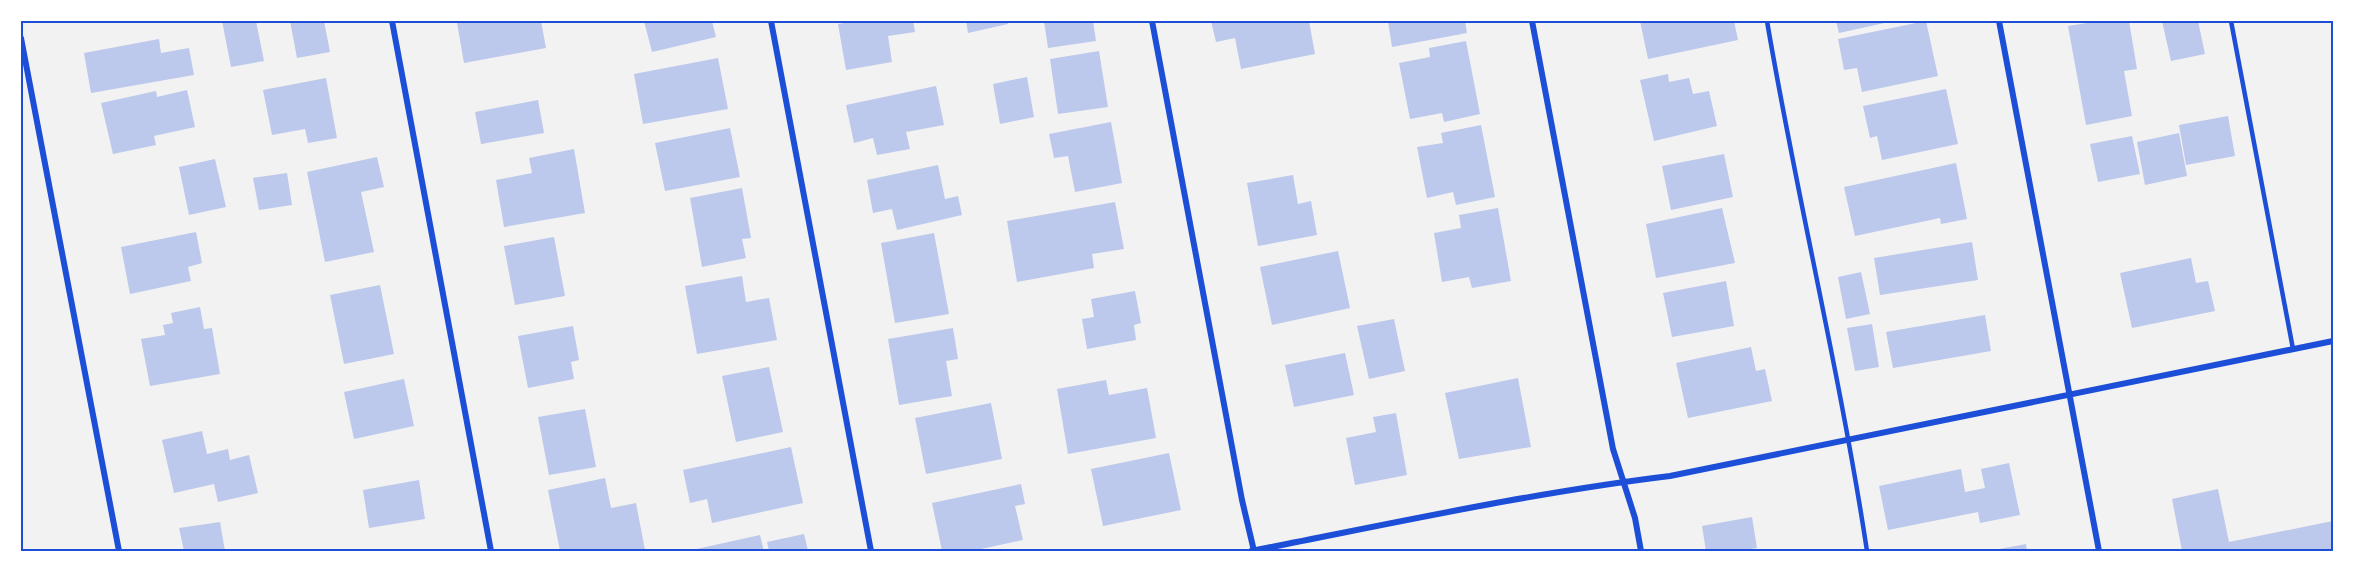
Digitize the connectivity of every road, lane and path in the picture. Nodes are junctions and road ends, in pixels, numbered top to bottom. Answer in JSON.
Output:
{"nodes":[{"id":1,"x":392,"y":21,"type":"edge"},
{"id":2,"x":771,"y":21,"type":"edge"},
{"id":3,"x":1152,"y":21,"type":"edge"},
{"id":4,"x":1532,"y":21,"type":"edge"},
{"id":5,"x":1767,"y":21,"type":"edge"},
{"id":6,"x":1999,"y":21,"type":"edge"},
{"id":7,"x":2231,"y":21,"type":"edge"},
{"id":8,"x":21,"y":38,"type":"edge"},
{"id":9,"x":2333,"y":341,"type":"edge"},
{"id":10,"x":2293,"y":349,"type":"junction"},
{"id":11,"x":2069,"y":394,"type":"junction"},
{"id":12,"x":1850,"y":439,"type":"junction"},
{"id":13,"x":1624,"y":482,"type":"junction"},
{"id":14,"x":119,"y":551,"type":"edge"},
{"id":15,"x":491,"y":551,"type":"edge"},
{"id":16,"x":871,"y":551,"type":"edge"},
{"id":17,"x":1253,"y":551,"type":"edge"},
{"id":18,"x":1641,"y":551,"type":"edge"},
{"id":19,"x":1867,"y":551,"type":"edge"},
{"id":20,"x":2099,"y":551,"type":"edge"}],
"edges":[{"from":1,"to":15,"type":"street"},
{"from":2,"to":16,"type":"street"},
{"from":3,"to":17,"type":"street"},
{"from":4,"to":13,"type":"street"},
{"from":5,"to":12,"type":"lane"},
{"from":6,"to":11,"type":"street"},
{"from":7,"to":10,"type":"lane"},
{"from":8,"to":14,"type":"street"},
{"from":9,"to":10,"type":"street"},
{"from":10,"to":11,"type":"street"},
{"from":11,"to":12,"type":"street"},
{"from":11,"to":20,"type":"street"},
{"from":12,"to":13,"type":"street"},
{"from":12,"to":19,"type":"lane"},
{"from":13,"to":17,"type":"street"},
{"from":13,"to":18,"type":"street"}]}
